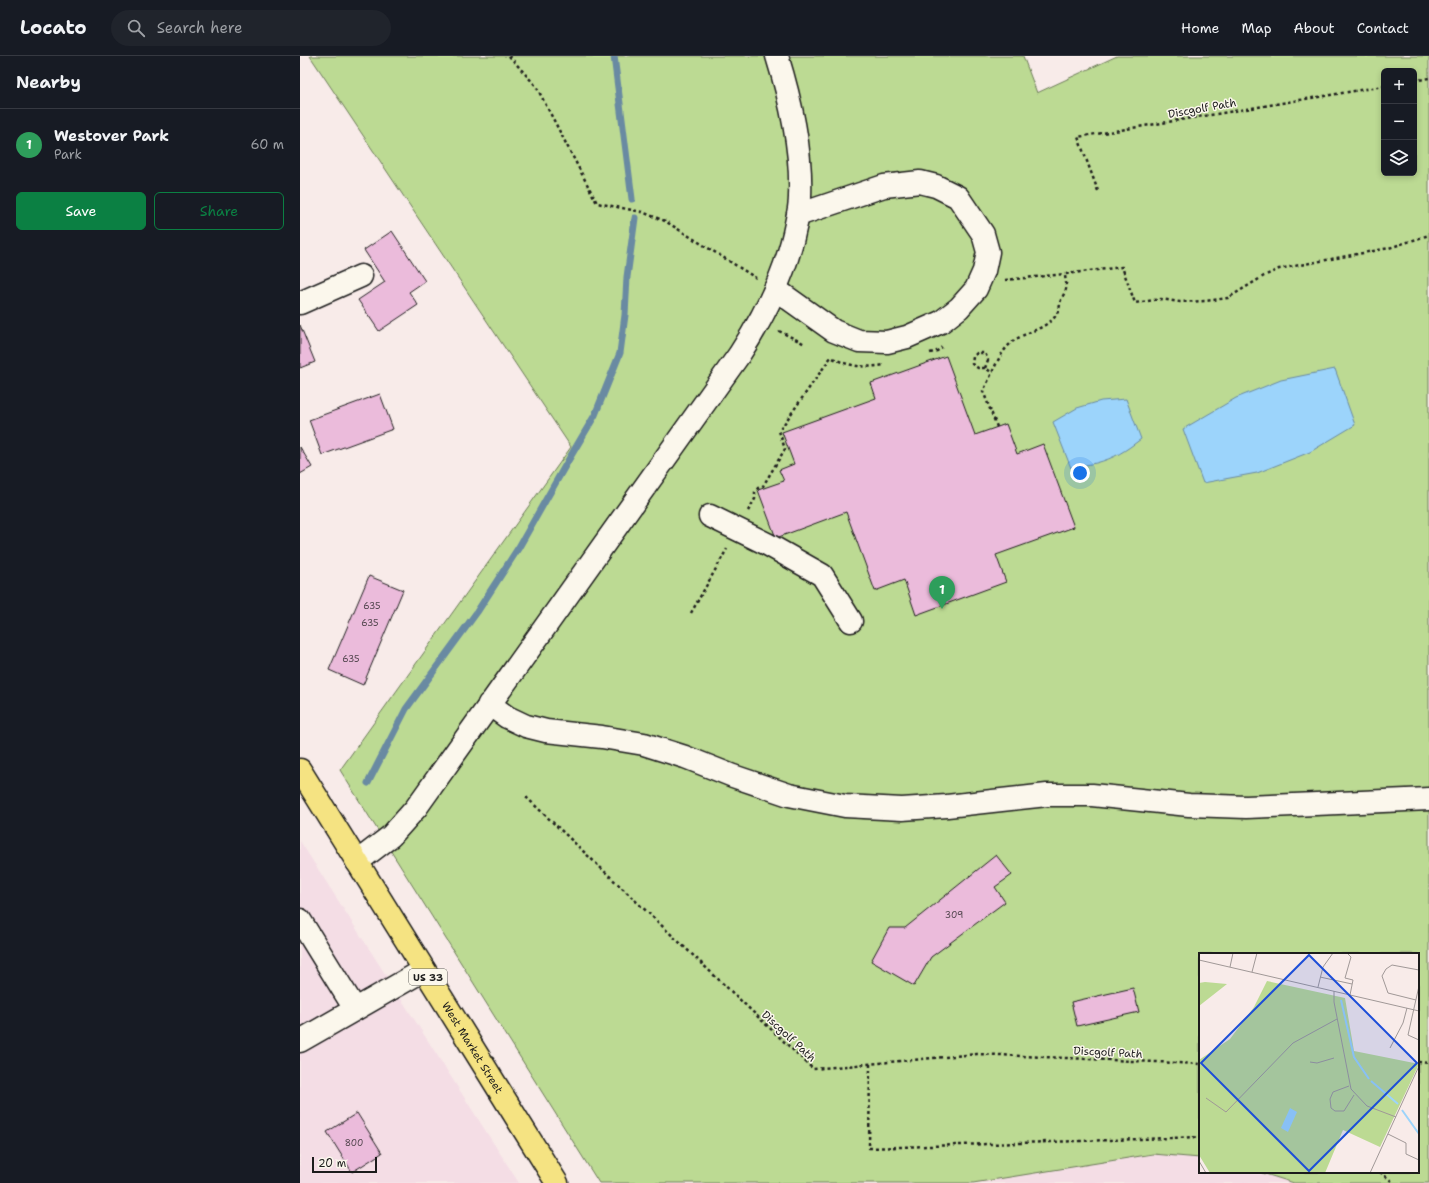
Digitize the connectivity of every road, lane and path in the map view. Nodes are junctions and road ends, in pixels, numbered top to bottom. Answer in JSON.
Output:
{"nodes":[{"id":1,"x":509,"y":56,"type":"edge"},
{"id":2,"x":777,"y":56,"type":"edge"},
{"id":3,"x":1429,"y":78,"type":"edge"},
{"id":4,"x":1417,"y":80,"type":"edge"},
{"id":5,"x":1381,"y":86,"type":"edge"},
{"id":6,"x":1098,"y":191,"type":"dead end"},
{"id":7,"x":798,"y":215,"type":"junction"},
{"id":8,"x":1429,"y":235,"type":"edge"},
{"id":9,"x":1065,"y":274,"type":"junction"},
{"id":10,"x":360,"y":276,"type":"dead end"},
{"id":11,"x":997,"y":281,"type":"dead end"},
{"id":12,"x":775,"y":290,"type":"junction"},
{"id":13,"x":300,"y":303,"type":"edge"},
{"id":14,"x":774,"y":329,"type":"dead end"},
{"id":15,"x":805,"y":344,"type":"dead end"},
{"id":16,"x":947,"y":344,"type":"dead end"},
{"id":17,"x":925,"y":354,"type":"dead end"},
{"id":18,"x":886,"y":365,"type":"dead end"},
{"id":19,"x":985,"y":368,"type":"junction"},
{"id":20,"x":993,"y":373,"type":"junction"},
{"id":21,"x":997,"y":427,"type":"dead end"},
{"id":22,"x":710,"y":516,"type":"dead end"},
{"id":23,"x":738,"y":530,"type":"junction"},
{"id":24,"x":691,"y":613,"type":"dead end"},
{"id":25,"x":851,"y":621,"type":"dead end"},
{"id":26,"x":489,"y":704,"type":"junction"},
{"id":27,"x":300,"y":770,"type":"edge"},
{"id":28,"x":526,"y":797,"type":"dead end"},
{"id":29,"x":1429,"y":799,"type":"edge"},
{"id":30,"x":357,"y":862,"type":"junction"},
{"id":31,"x":300,"y":920,"type":"edge"},
{"id":32,"x":424,"y":970,"type":"junction"},
{"id":33,"x":355,"y":1009,"type":"junction"},
{"id":34,"x":300,"y":1041,"type":"edge"},
{"id":35,"x":1419,"y":1062,"type":"edge"},
{"id":36,"x":1429,"y":1063,"type":"edge"},
{"id":37,"x":870,"y":1064,"type":"junction"},
{"id":38,"x":1199,"y":1064,"type":"edge"},
{"id":39,"x":1199,"y":1137,"type":"edge"},
{"id":40,"x":1381,"y":1173,"type":"edge"},
{"id":41,"x":557,"y":1183,"type":"edge"},
{"id":42,"x":1394,"y":1183,"type":"edge"}],
"edges":[{"from":1,"to":12,"type":"path"},
{"from":2,"to":7,"type":"lane"},
{"from":3,"to":4,"type":"path"},
{"from":5,"to":6,"type":"path","name":"Discgolf Path"},
{"from":7,"to":12,"type":"lane"},
{"from":7,"to":12,"type":"lane"},
{"from":8,"to":9,"type":"path"},
{"from":9,"to":11,"type":"path"},
{"from":9,"to":20,"type":"path"},
{"from":10,"to":13,"type":"lane"},
{"from":12,"to":26,"type":"lane"},
{"from":14,"to":15,"type":"path"},
{"from":16,"to":17,"type":"path"},
{"from":18,"to":23,"type":"path"},
{"from":19,"to":19,"type":"path"},
{"from":19,"to":20,"type":"path"},
{"from":20,"to":21,"type":"path"},
{"from":22,"to":23,"type":"lane"},
{"from":23,"to":24,"type":"path"},
{"from":23,"to":25,"type":"lane"},
{"from":26,"to":29,"type":"lane"},
{"from":26,"to":30,"type":"lane"},
{"from":27,"to":30,"type":"main road","name":"West Market Street","number":"US 33"},
{"from":28,"to":37,"type":"path","name":"Discgolf Path"},
{"from":30,"to":32,"type":"main road","name":"West Market Street","number":"US 33"},
{"from":31,"to":33,"type":"lane"},
{"from":32,"to":33,"type":"lane"},
{"from":32,"to":41,"type":"main road","name":"West Market Street","number":"US 33"},
{"from":33,"to":34,"type":"lane"},
{"from":35,"to":36,"type":"path"},
{"from":37,"to":38,"type":"path","name":"Discgolf Path"},
{"from":37,"to":39,"type":"path"},
{"from":40,"to":42,"type":"path"}]}
